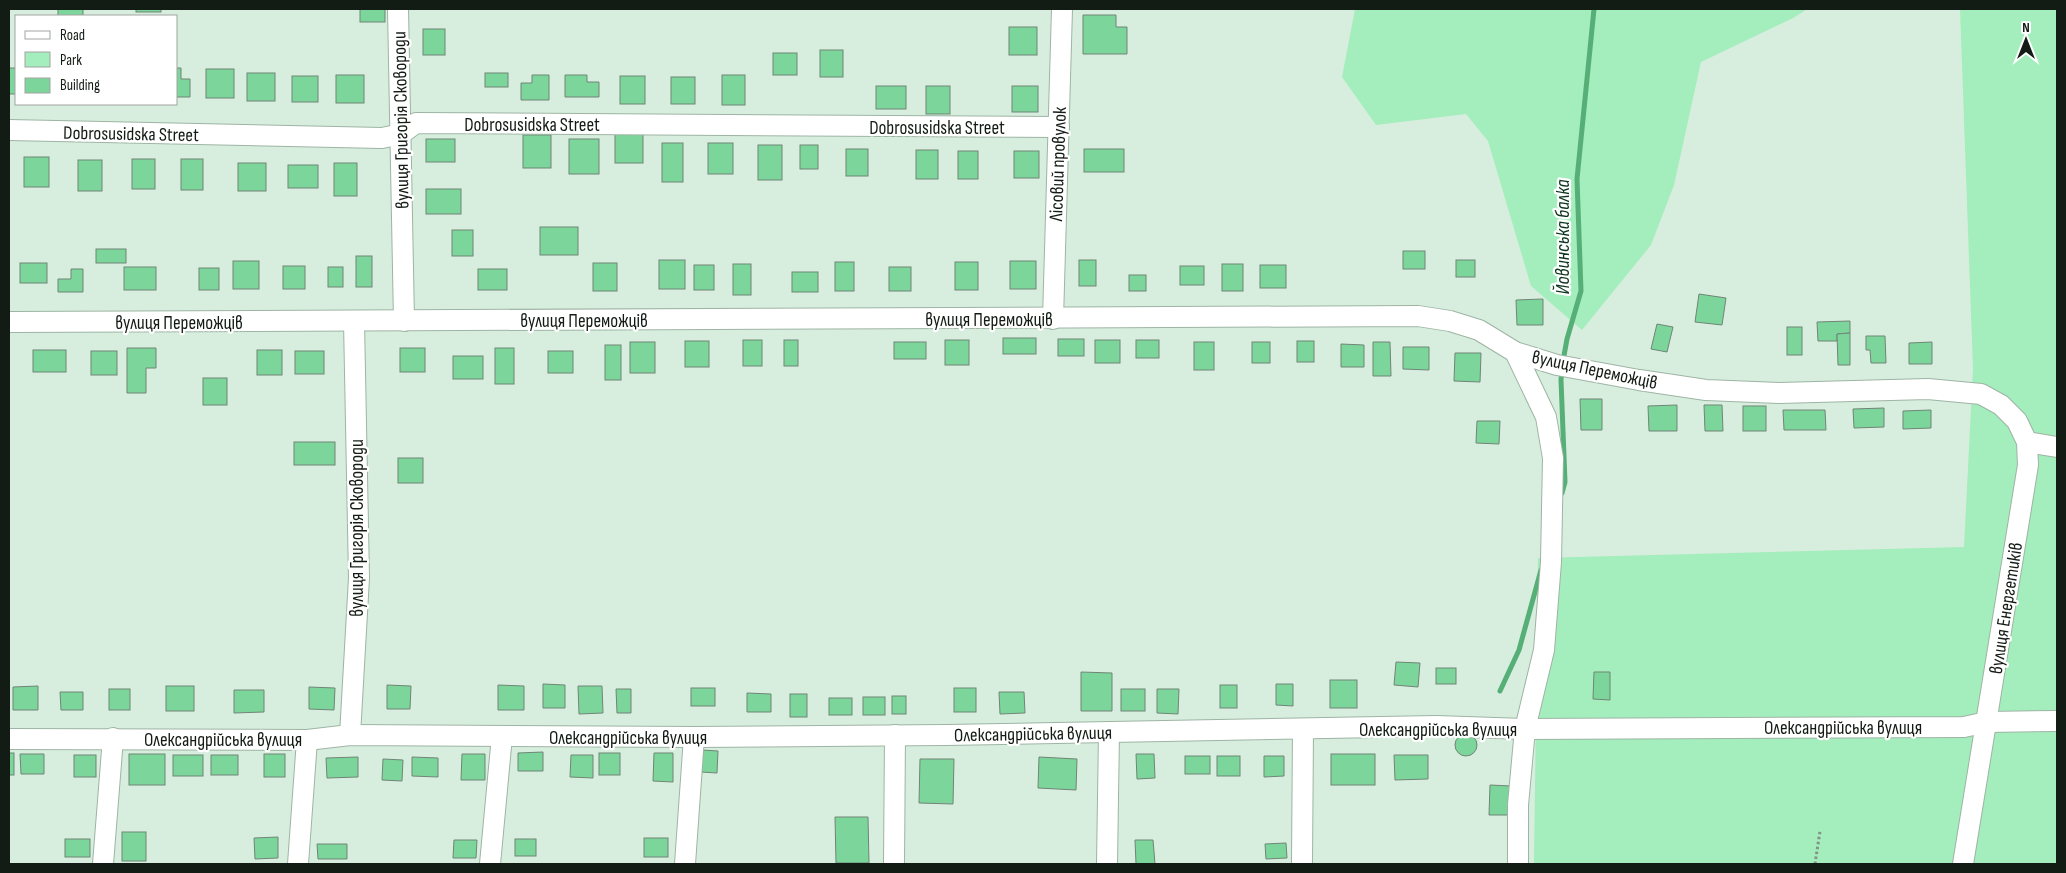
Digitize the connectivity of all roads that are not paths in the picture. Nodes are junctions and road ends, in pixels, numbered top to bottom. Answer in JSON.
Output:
{"nodes":[{"id":1,"x":398,"y":9,"type":"edge"},
{"id":2,"x":1062,"y":9,"type":"edge"},
{"id":3,"x":1058,"y":127,"type":"junction"},
{"id":4,"x":9,"y":130,"type":"edge"},
{"id":5,"x":401,"y":134,"type":"junction"},
{"id":6,"x":1053,"y":319,"type":"junction"},
{"id":7,"x":354,"y":321,"type":"junction"},
{"id":8,"x":404,"y":321,"type":"junction"},
{"id":9,"x":9,"y":322,"type":"edge"},
{"id":10,"x":1515,"y":352,"type":"junction"},
{"id":11,"x":1958,"y":390,"type":"joint"},
{"id":12,"x":2026,"y":442,"type":"junction"},
{"id":13,"x":2057,"y":447,"type":"edge"},
{"id":14,"x":2057,"y":721,"type":"edge"},
{"id":15,"x":1987,"y":722,"type":"junction"},
{"id":16,"x":1303,"y":729,"type":"junction"},
{"id":17,"x":1524,"y":729,"type":"junction"},
{"id":18,"x":1109,"y":732,"type":"junction"},
{"id":19,"x":350,"y":735,"type":"junction"},
{"id":20,"x":502,"y":736,"type":"junction"},
{"id":21,"x":895,"y":736,"type":"junction"},
{"id":22,"x":694,"y":737,"type":"junction"},
{"id":23,"x":113,"y":738,"type":"junction"},
{"id":24,"x":9,"y":739,"type":"edge"},
{"id":25,"x":307,"y":740,"type":"junction"},
{"id":26,"x":104,"y":864,"type":"edge"},
{"id":27,"x":298,"y":864,"type":"edge"},
{"id":28,"x":490,"y":864,"type":"edge"},
{"id":29,"x":685,"y":864,"type":"edge"},
{"id":30,"x":894,"y":864,"type":"edge"},
{"id":31,"x":1107,"y":864,"type":"edge"},
{"id":32,"x":1302,"y":864,"type":"edge"},
{"id":33,"x":1518,"y":864,"type":"edge"},
{"id":34,"x":1963,"y":864,"type":"edge"}],
"edges":[{"from":1,"to":5,"type":"street","name":"вулиця Григорія Сковороди"},
{"from":2,"to":3,"type":"street","name":"Лісовий провулок"},
{"from":3,"to":5,"type":"street","name":"Dobrosusidska Street"},
{"from":3,"to":6,"type":"street","name":"Лісовий провулок"},
{"from":4,"to":5,"type":"street","name":"Dobrosusidska Street"},
{"from":5,"to":8,"type":"street","name":"вулиця Григорія Сковороди"},
{"from":6,"to":8,"type":"street","name":"вулиця Переможців"},
{"from":6,"to":10,"type":"street","name":"вулиця Переможців"},
{"from":7,"to":8,"type":"street","name":"вулиця Переможців"},
{"from":7,"to":9,"type":"street","name":"вулиця Переможців"},
{"from":7,"to":19,"type":"street","name":"вулиця Григорія Сковороди"},
{"from":10,"to":11,"type":"street","name":"вулиця Переможців"},
{"from":10,"to":17,"type":"street"},
{"from":11,"to":12,"type":"street","name":"вулиця Енергетиків"},
{"from":12,"to":13,"type":"street"},
{"from":12,"to":15,"type":"street","name":"вулиця Енергетиків"},
{"from":14,"to":15,"type":"street","name":"Олександрійська вулиця"},
{"from":15,"to":17,"type":"street","name":"Олександрійська вулиця"},
{"from":15,"to":34,"type":"street","name":"вулиця Енергетиків"},
{"from":16,"to":17,"type":"street","name":"Олександрійська вулиця"},
{"from":16,"to":18,"type":"street","name":"Олександрійська вулиця"},
{"from":16,"to":32,"type":"street"},
{"from":17,"to":33,"type":"street"},
{"from":18,"to":21,"type":"street","name":"Олександрійська вулиця"},
{"from":18,"to":31,"type":"street"},
{"from":19,"to":20,"type":"street","name":"Олександрійська вулиця"},
{"from":19,"to":25,"type":"street","name":"Олександрійська вулиця"},
{"from":20,"to":22,"type":"street","name":"Олександрійська вулиця"},
{"from":20,"to":28,"type":"street"},
{"from":21,"to":22,"type":"street","name":"Олександрійська вулиця"},
{"from":21,"to":30,"type":"street"},
{"from":22,"to":29,"type":"street"},
{"from":23,"to":24,"type":"street","name":"Олександрійська вулиця"},
{"from":23,"to":25,"type":"street","name":"Олександрійська вулиця"},
{"from":23,"to":26,"type":"street"},
{"from":25,"to":27,"type":"street"}]}
